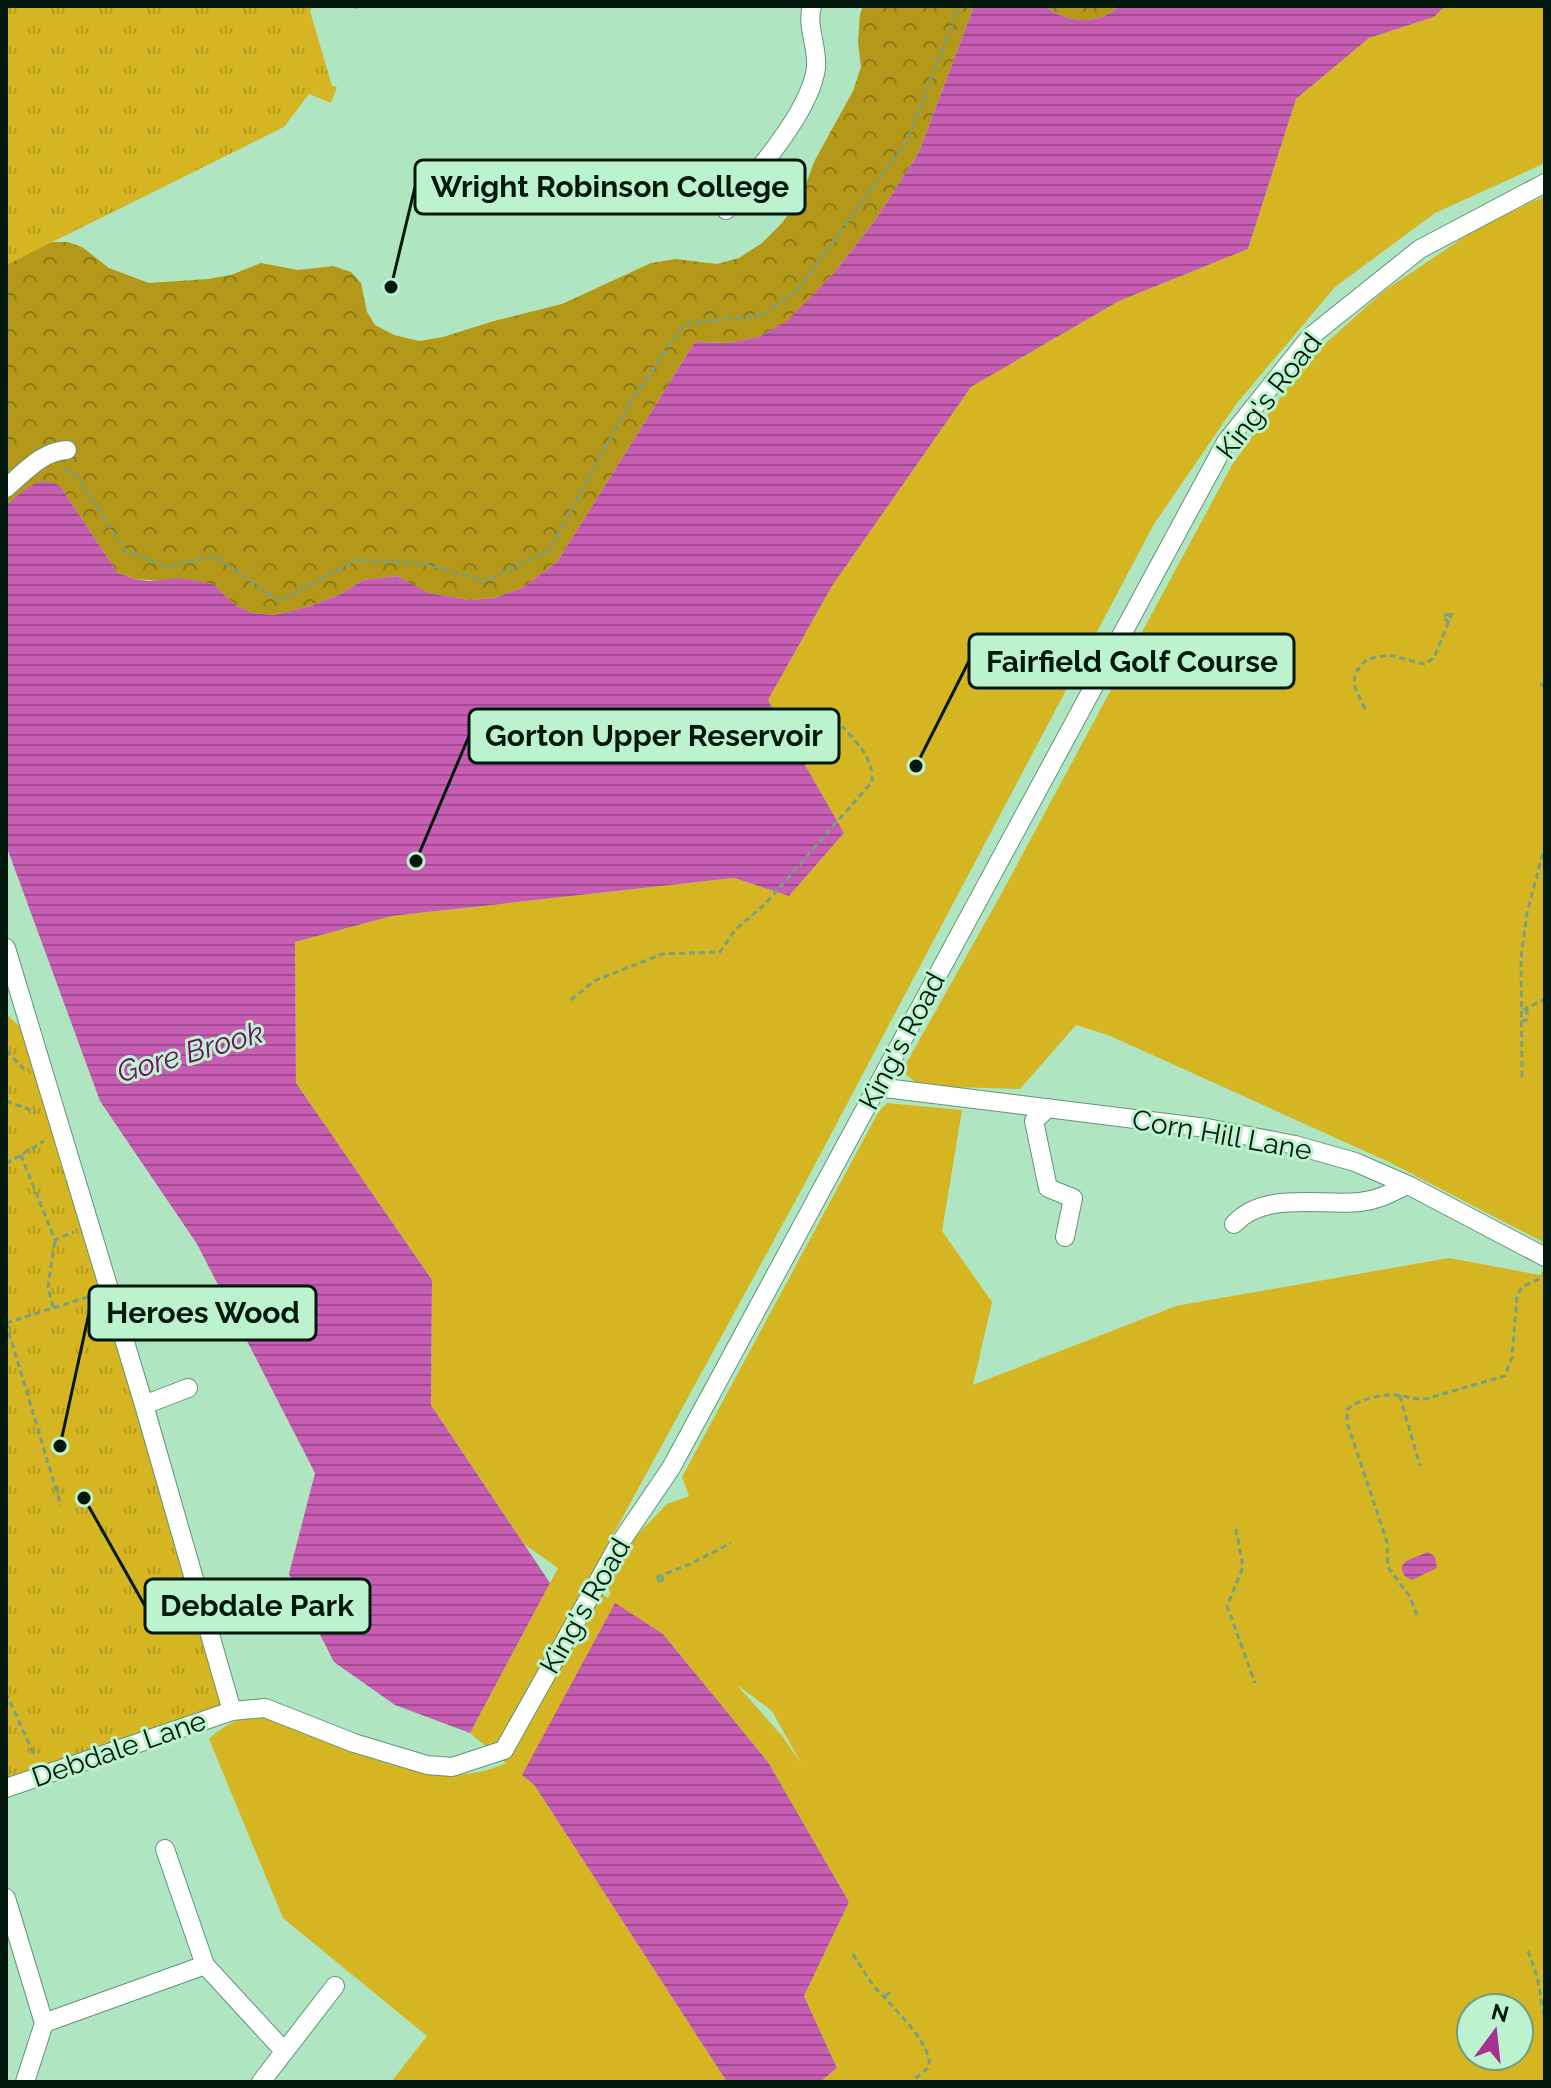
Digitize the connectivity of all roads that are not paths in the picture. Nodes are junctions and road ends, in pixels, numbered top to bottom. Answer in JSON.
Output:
{"nodes":[{"id":1,"x":812,"y":6,"type":"edge"},
{"id":2,"x":1545,"y":183,"type":"edge"},
{"id":3,"x":726,"y":210,"type":"dead end"},
{"id":4,"x":67,"y":450,"type":"dead end"},
{"id":5,"x":6,"y":488,"type":"edge"},
{"id":6,"x":6,"y":948,"type":"edge"},
{"id":7,"x":877,"y":1087,"type":"junction"},
{"id":8,"x":1048,"y":1108,"type":"junction"},
{"id":9,"x":1407,"y":1185,"type":"junction"},
{"id":10,"x":1234,"y":1224,"type":"dead end"},
{"id":11,"x":1065,"y":1237,"type":"dead end"},
{"id":12,"x":1545,"y":1257,"type":"edge"},
{"id":13,"x":188,"y":1388,"type":"dead end"},
{"id":14,"x":144,"y":1405,"type":"junction"},
{"id":15,"x":232,"y":1711,"type":"junction"},
{"id":16,"x":6,"y":1788,"type":"edge"},
{"id":17,"x":165,"y":1849,"type":"dead end"},
{"id":18,"x":6,"y":1898,"type":"edge"},
{"id":19,"x":205,"y":1965,"type":"junction"},
{"id":20,"x":335,"y":1986,"type":"dead end"},
{"id":21,"x":44,"y":2023,"type":"junction"},
{"id":22,"x":284,"y":2051,"type":"junction"},
{"id":23,"x":25,"y":2082,"type":"edge"},
{"id":24,"x":261,"y":2082,"type":"edge"}],
"edges":[{"from":1,"to":3,"type":"street"},
{"from":2,"to":7,"type":"street","name":"King's Road"},
{"from":4,"to":5,"type":"street"},
{"from":6,"to":14,"type":"street"},
{"from":7,"to":8,"type":"street","name":"Corn Hill Lane"},
{"from":7,"to":15,"type":"street","name":"King's Road"},
{"from":8,"to":9,"type":"street","name":"Corn Hill Lane"},
{"from":8,"to":11,"type":"street"},
{"from":9,"to":10,"type":"street"},
{"from":9,"to":12,"type":"street","name":"Corn Hill Lane"},
{"from":13,"to":14,"type":"street"},
{"from":14,"to":15,"type":"street"},
{"from":15,"to":16,"type":"street","name":"Debdale Lane"},
{"from":17,"to":19,"type":"street"},
{"from":18,"to":21,"type":"street"},
{"from":19,"to":21,"type":"street"},
{"from":19,"to":22,"type":"street"},
{"from":20,"to":22,"type":"street"},
{"from":21,"to":23,"type":"street"},
{"from":22,"to":24,"type":"street"}]}
